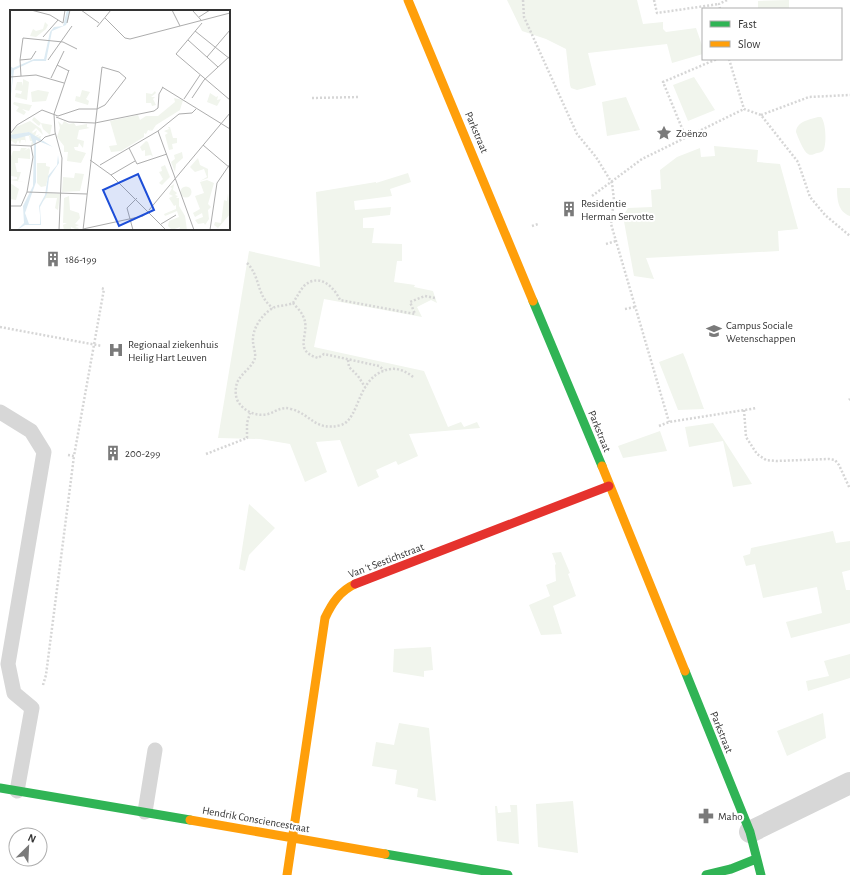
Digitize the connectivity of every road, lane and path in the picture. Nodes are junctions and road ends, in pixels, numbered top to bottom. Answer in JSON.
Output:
{"nodes":[{"id":1,"x":408,"y":0,"type":"edge"},
{"id":2,"x":523,"y":0,"type":"edge"},
{"id":3,"x":654,"y":0,"type":"edge"},
{"id":4,"x":727,"y":0,"type":"edge"},
{"id":5,"x":719,"y":4,"type":"junction"},
{"id":6,"x":720,"y":8,"type":"edge"},
{"id":7,"x":715,"y":60,"type":"edge"},
{"id":8,"x":729,"y":60,"type":"edge"},
{"id":9,"x":850,"y":96,"type":"edge"},
{"id":10,"x":360,"y":97,"type":"dead end"},
{"id":11,"x":312,"y":98,"type":"dead end"},
{"id":12,"x":744,"y":109,"type":"junction"},
{"id":13,"x":761,"y":115,"type":"junction"},
{"id":14,"x":686,"y":138,"type":"junction"},
{"id":15,"x":612,"y":183,"type":"junction"},
{"id":16,"x":592,"y":196,"type":"dead end"},
{"id":17,"x":850,"y":236,"type":"edge"},
{"id":18,"x":616,"y":240,"type":"junction"},
{"id":19,"x":606,"y":244,"type":"dead end"},
{"id":20,"x":247,"y":263,"type":"dead end"},
{"id":21,"x":101,"y":288,"type":"dead end"},
{"id":22,"x":435,"y":298,"type":"dead end"},
{"id":23,"x":293,"y":303,"type":"junction"},
{"id":24,"x":635,"y":307,"type":"junction"},
{"id":25,"x":273,"y":308,"type":"junction"},
{"id":26,"x":625,"y":309,"type":"dead end"},
{"id":27,"x":0,"y":327,"type":"edge"},
{"id":28,"x":94,"y":344,"type":"junction"},
{"id":29,"x":102,"y":346,"type":"dead end"},
{"id":30,"x":348,"y":360,"type":"junction"},
{"id":31,"x":384,"y":370,"type":"junction"},
{"id":32,"x":413,"y":377,"type":"dead end"},
{"id":33,"x":365,"y":388,"type":"junction"},
{"id":34,"x":757,"y":408,"type":"dead end"},
{"id":35,"x":744,"y":410,"type":"junction"},
{"id":36,"x":0,"y":412,"type":"edge"},
{"id":37,"x":250,"y":412,"type":"junction"},
{"id":38,"x":669,"y":422,"type":"junction"},
{"id":39,"x":659,"y":426,"type":"dead end"},
{"id":40,"x":44,"y":452,"type":"junction"},
{"id":41,"x":206,"y":454,"type":"dead end"},
{"id":42,"x":74,"y":456,"type":"junction"},
{"id":43,"x":609,"y":486,"type":"junction"},
{"id":44,"x":850,"y":489,"type":"edge"},
{"id":45,"x":42,"y":688,"type":"dead end"},
{"id":46,"x":155,"y":750,"type":"dead end"},
{"id":47,"x":850,"y":783,"type":"edge"},
{"id":48,"x":0,"y":788,"type":"edge"},
{"id":49,"x":17,"y":791,"type":"junction"},
{"id":50,"x":145,"y":812,"type":"junction"},
{"id":51,"x":750,"y":832,"type":"junction"},
{"id":52,"x":293,"y":838,"type":"junction"},
{"id":53,"x":756,"y":859,"type":"junction"},
{"id":54,"x":287,"y":875,"type":"edge"},
{"id":55,"x":508,"y":875,"type":"edge"},
{"id":56,"x":706,"y":875,"type":"edge"},
{"id":57,"x":761,"y":875,"type":"edge"}],
"edges":[{"from":1,"to":43,"type":"street","name":"Parkstraat"},
{"from":2,"to":15,"type":"path"},
{"from":3,"to":5,"type":"path"},
{"from":4,"to":5,"type":"path"},
{"from":5,"to":6,"type":"path"},
{"from":7,"to":14,"type":"path"},
{"from":8,"to":12,"type":"path"},
{"from":9,"to":13,"type":"path"},
{"from":10,"to":11,"type":"path"},
{"from":12,"to":13,"type":"path"},
{"from":12,"to":14,"type":"path"},
{"from":13,"to":17,"type":"path"},
{"from":14,"to":15,"type":"path"},
{"from":15,"to":16,"type":"path"},
{"from":15,"to":18,"type":"path"},
{"from":18,"to":19,"type":"path"},
{"from":18,"to":24,"type":"path"},
{"from":20,"to":25,"type":"path"},
{"from":21,"to":28,"type":"path"},
{"from":22,"to":23,"type":"path"},
{"from":23,"to":25,"type":"path"},
{"from":23,"to":30,"type":"path"},
{"from":24,"to":26,"type":"path"},
{"from":24,"to":38,"type":"path"},
{"from":25,"to":37,"type":"path"},
{"from":27,"to":28,"type":"path"},
{"from":28,"to":29,"type":"path"},
{"from":28,"to":42,"type":"path"},
{"from":30,"to":31,"type":"path"},
{"from":30,"to":33,"type":"path"},
{"from":31,"to":32,"type":"path"},
{"from":31,"to":33,"type":"path"},
{"from":33,"to":37,"type":"path"},
{"from":34,"to":35,"type":"path"},
{"from":35,"to":38,"type":"path"},
{"from":35,"to":44,"type":"path"},
{"from":36,"to":40,"type":"lane"},
{"from":37,"to":41,"type":"path"},
{"from":38,"to":39,"type":"path"},
{"from":40,"to":42,"type":"path"},
{"from":40,"to":49,"type":"lane"},
{"from":42,"to":45,"type":"path"},
{"from":43,"to":51,"type":"street","name":"Parkstraat"},
{"from":43,"to":52,"type":"street","name":"Van 't Sestichstraat"},
{"from":46,"to":50,"type":"lane"},
{"from":47,"to":51,"type":"street"},
{"from":48,"to":49,"type":"street","name":"Hendrik Consciencestraat"},
{"from":49,"to":50,"type":"street","name":"Hendrik Consciencestraat"},
{"from":50,"to":52,"type":"street","name":"Hendrik Consciencestraat"},
{"from":51,"to":53,"type":"street","name":"Parkstraat"},
{"from":52,"to":54,"type":"street","name":"Van 't Sestichstraat"},
{"from":52,"to":55,"type":"street","name":"Hendrik Consciencestraat"},
{"from":53,"to":56,"type":"street"},
{"from":53,"to":57,"type":"street","name":"Parkstraat"}]}
